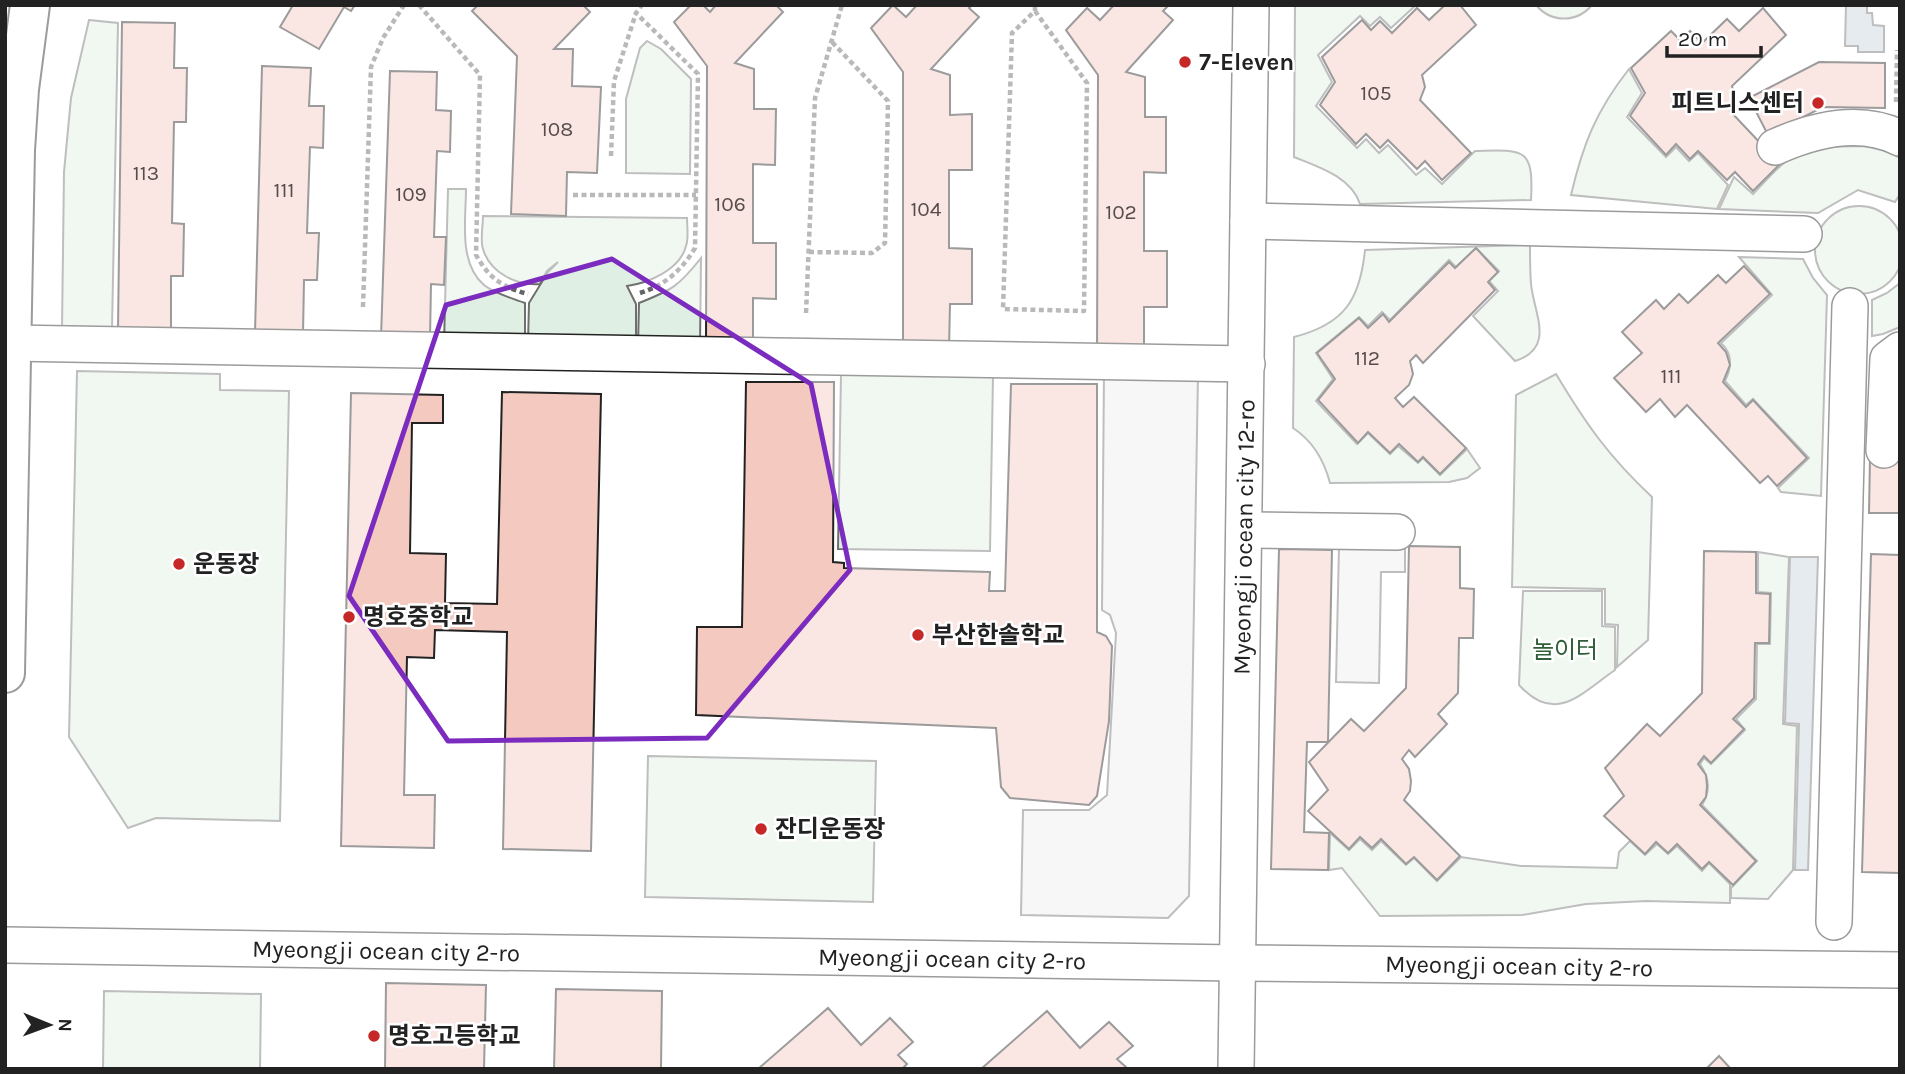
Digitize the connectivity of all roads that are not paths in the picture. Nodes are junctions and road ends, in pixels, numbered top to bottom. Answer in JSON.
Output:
{"nodes":[{"id":1,"x":30,"y":5,"type":"edge"},
{"id":2,"x":1251,"y":5,"type":"edge"},
{"id":3,"x":1898,"y":136,"type":"edge"},
{"id":4,"x":1775,"y":147,"type":"dead end"},
{"id":5,"x":1248,"y":221,"type":"junction"},
{"id":6,"x":1804,"y":234,"type":"dead end"},
{"id":7,"x":1850,"y":306,"type":"dead end"},
{"id":8,"x":11,"y":343,"type":"junction"},
{"id":9,"x":1900,"y":350,"type":"edge"},
{"id":10,"x":1247,"y":364,"type":"junction"},
{"id":11,"x":1884,"y":450,"type":"dead end"},
{"id":12,"x":1244,"y":530,"type":"junction"},
{"id":13,"x":1397,"y":532,"type":"dead end"},
{"id":14,"x":5,"y":673,"type":"edge"},
{"id":15,"x":1834,"y":922,"type":"dead end"},
{"id":16,"x":5,"y":945,"type":"edge"},
{"id":17,"x":1237,"y":963,"type":"junction"},
{"id":18,"x":1900,"y":970,"type":"edge"},
{"id":19,"x":1236,"y":1069,"type":"edge"}],
"edges":[{"from":1,"to":8,"type":"main road"},
{"from":2,"to":5,"type":"street","name":"Myeongji ocean city 12-ro"},
{"from":3,"to":4,"type":"street"},
{"from":5,"to":6,"type":"street"},
{"from":5,"to":10,"type":"street","name":"Myeongji ocean city 12-ro"},
{"from":7,"to":15,"type":"street"},
{"from":8,"to":10,"type":"street"},
{"from":8,"to":14,"type":"main road"},
{"from":9,"to":11,"type":"street"},
{"from":10,"to":12,"type":"street","name":"Myeongji ocean city 12-ro"},
{"from":12,"to":13,"type":"street"},
{"from":12,"to":17,"type":"street","name":"Myeongji ocean city 12-ro"},
{"from":16,"to":17,"type":"street","name":"Myeongji ocean city 2-ro"},
{"from":17,"to":18,"type":"street","name":"Myeongji ocean city 2-ro"},
{"from":17,"to":19,"type":"street","name":"Myeongji ocean city 12-ro"}]}
